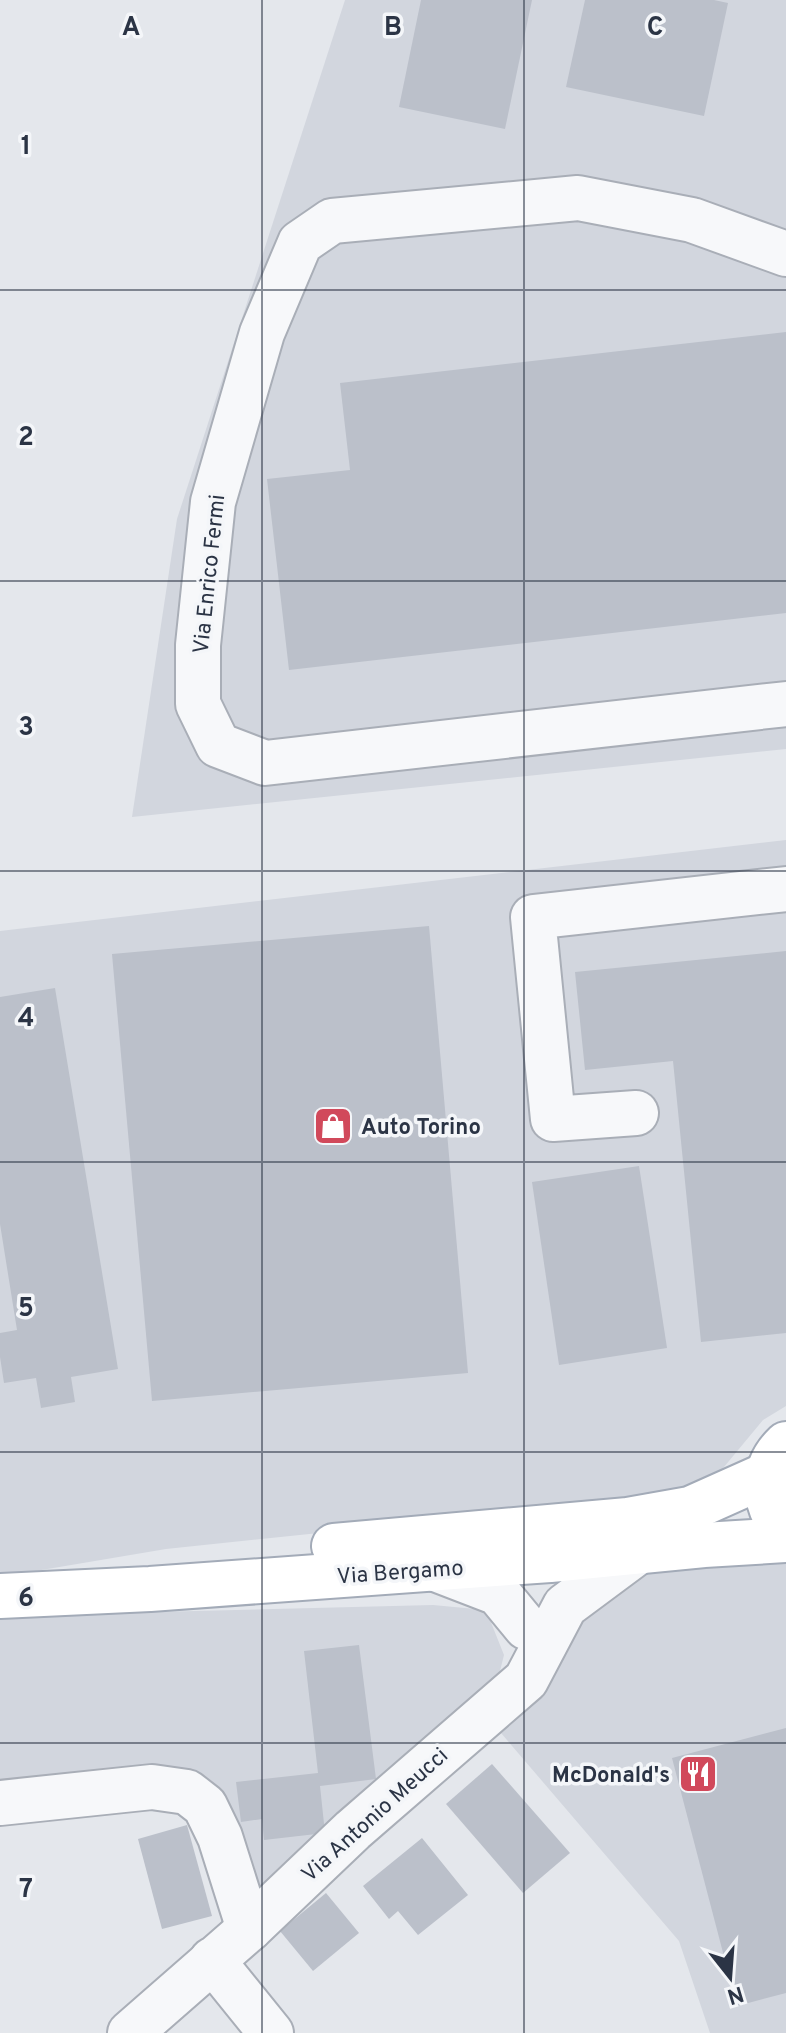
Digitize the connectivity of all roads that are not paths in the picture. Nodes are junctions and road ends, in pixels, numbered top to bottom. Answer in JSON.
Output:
{"nodes":[{"id":1,"x":786,"y":254,"type":"edge"},
{"id":2,"x":786,"y":704,"type":"edge"},
{"id":3,"x":786,"y":889,"type":"edge"},
{"id":4,"x":636,"y":1113,"type":"dead end"},
{"id":5,"x":776,"y":1459,"type":"edge"},
{"id":6,"x":786,"y":1533,"type":"edge"},
{"id":7,"x":632,"y":1537,"type":"junction"},
{"id":8,"x":786,"y":1540,"type":"edge"},
{"id":9,"x":550,"y":1560,"type":"junction"},
{"id":10,"x":433,"y":1568,"type":"junction"},
{"id":11,"x":5,"y":1603,"type":"edge"},
{"id":12,"x":526,"y":1627,"type":"junction"},
{"id":13,"x":500,"y":1701,"type":"junction"},
{"id":14,"x":0,"y":1803,"type":"edge"},
{"id":15,"x":249,"y":1929,"type":"junction"},
{"id":16,"x":212,"y":1960,"type":"junction"},
{"id":17,"x":130,"y":2033,"type":"edge"},
{"id":18,"x":271,"y":2033,"type":"edge"}],
"edges":[{"from":1,"to":2,"type":"street","name":"Via Enrico Fermi"},
{"from":3,"to":4,"type":"street"},
{"from":5,"to":6,"type":"main road"},
{"from":5,"to":7,"type":"main road","name":"Via Bergamo"},
{"from":7,"to":8,"type":"main road","name":"Via Bergamo"},
{"from":7,"to":9,"type":"street"},
{"from":7,"to":11,"type":"main road","name":"Via Bergamo"},
{"from":7,"to":13,"type":"street","name":"Via Antonio Meucci"},
{"from":9,"to":10,"type":"main road","name":"Via Bergamo"},
{"from":9,"to":12,"type":"street","name":"Via Antonio Meucci"},
{"from":10,"to":11,"type":"main road","name":"Via Bergamo"},
{"from":10,"to":12,"type":"street"},
{"from":12,"to":13,"type":"street","name":"Via Antonio Meucci"},
{"from":13,"to":15,"type":"street","name":"Via Antonio Meucci"},
{"from":14,"to":15,"type":"street"},
{"from":15,"to":16,"type":"street","name":"Via Antonio Meucci"},
{"from":16,"to":17,"type":"street","name":"Via Antonio Meucci"},
{"from":16,"to":18,"type":"street"}]}
